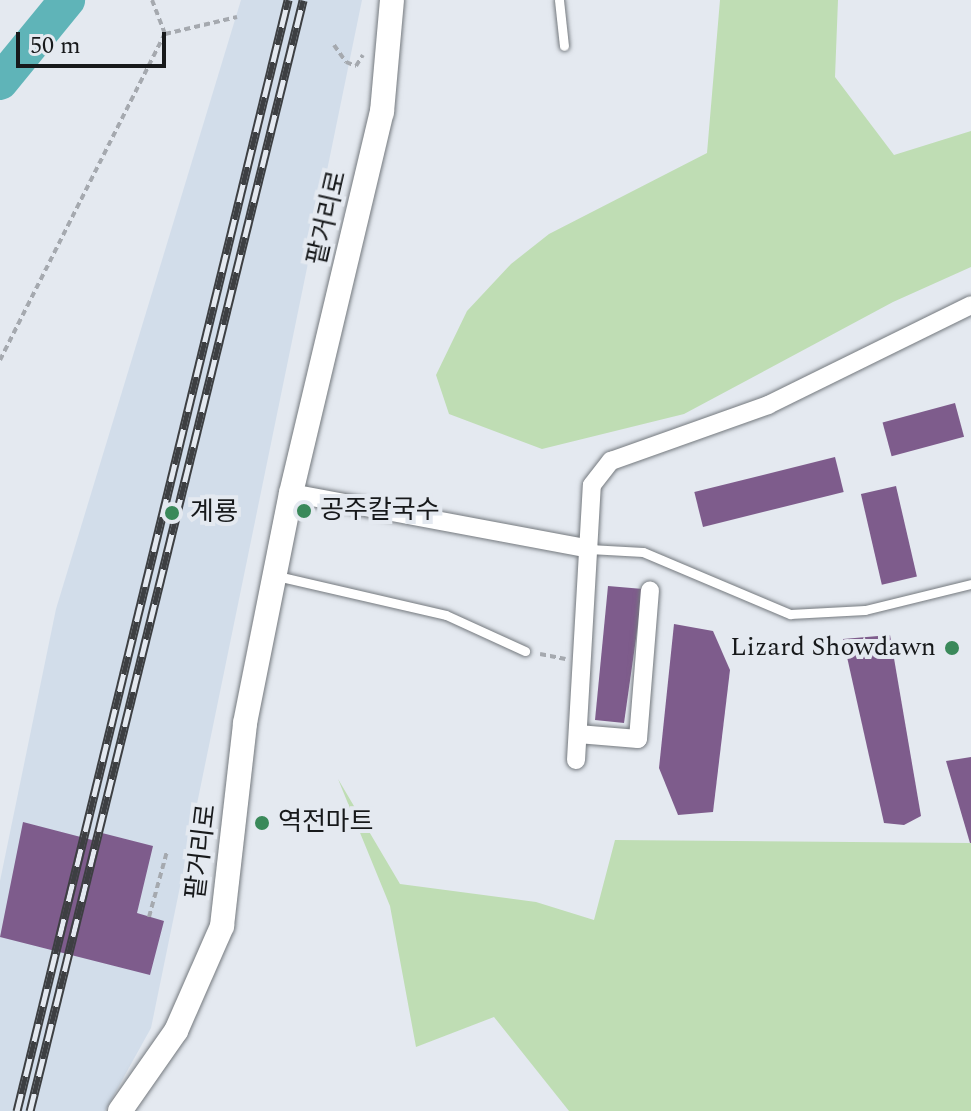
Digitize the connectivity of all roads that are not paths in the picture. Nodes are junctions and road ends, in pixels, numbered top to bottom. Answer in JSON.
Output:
{"nodes":[{"id":1,"x":392,"y":0,"type":"edge"},
{"id":2,"x":559,"y":0,"type":"edge"},
{"id":3,"x":564,"y":46,"type":"dead end"},
{"id":4,"x":971,"y":305,"type":"edge"},
{"id":5,"x":291,"y":493,"type":"junction"},
{"id":6,"x":589,"y":549,"type":"junction"},
{"id":7,"x":274,"y":575,"type":"junction"},
{"id":8,"x":971,"y":584,"type":"edge"},
{"id":9,"x":650,"y":590,"type":"dead end"},
{"id":10,"x":525,"y":651,"type":"road end"},
{"id":11,"x":578,"y":734,"type":"junction"},
{"id":12,"x":576,"y":760,"type":"dead end"},
{"id":13,"x":122,"y":1109,"type":"edge"}],
"edges":[{"from":1,"to":5,"type":"street","name":"팥거리로"},
{"from":2,"to":3,"type":"lane"},
{"from":4,"to":6,"type":"street"},
{"from":5,"to":6,"type":"street"},
{"from":5,"to":7,"type":"street","name":"팥거리로"},
{"from":6,"to":8,"type":"lane"},
{"from":6,"to":11,"type":"street"},
{"from":7,"to":10,"type":"lane"},
{"from":7,"to":13,"type":"street","name":"팥거리로"},
{"from":9,"to":11,"type":"street"},
{"from":11,"to":12,"type":"street"}]}
